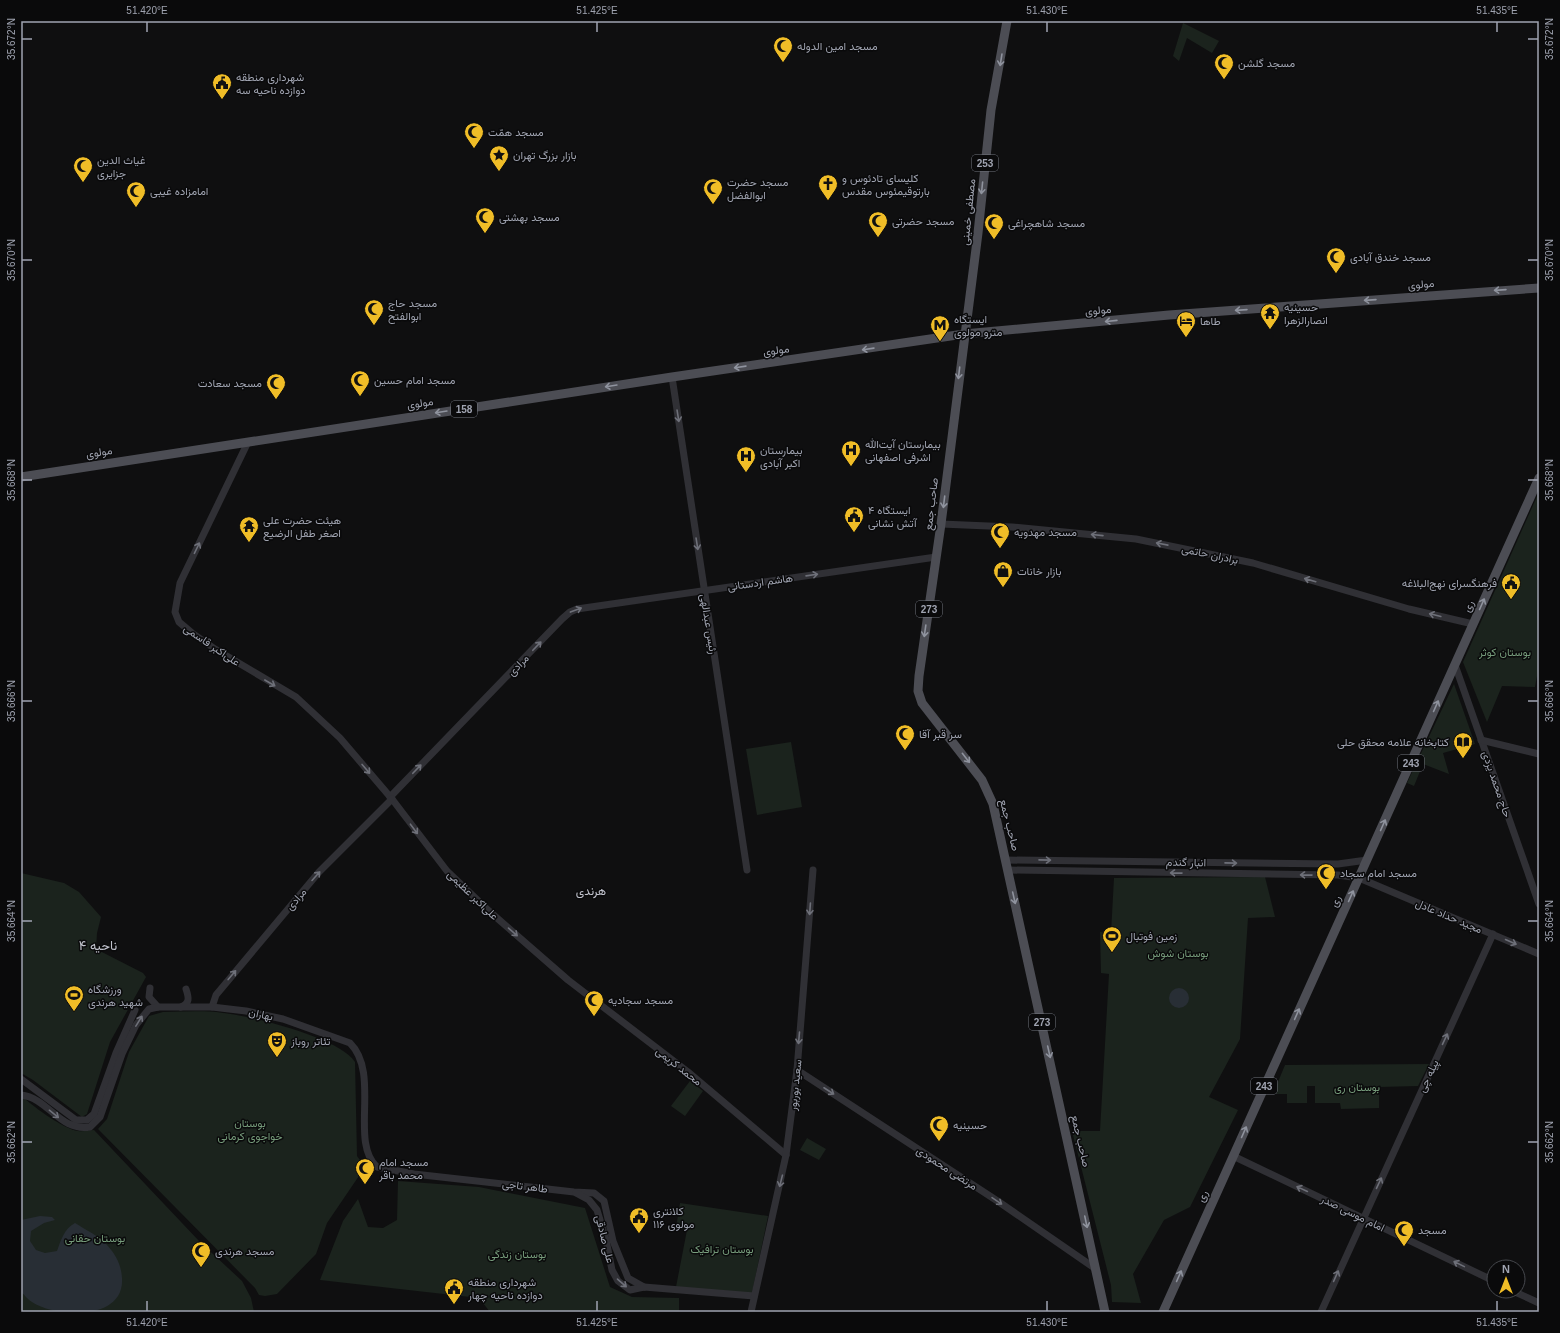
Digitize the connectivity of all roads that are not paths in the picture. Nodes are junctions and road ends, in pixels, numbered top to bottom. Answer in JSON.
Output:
{"nodes":[{"id":1,"x":1007,"y":21,"type":"edge"},
{"id":2,"x":1539,"y":288,"type":"edge"},
{"id":3,"x":964,"y":334,"type":"junction"},
{"id":4,"x":672,"y":377,"type":"junction"},
{"id":5,"x":248,"y":442,"type":"junction"},
{"id":6,"x":21,"y":477,"type":"edge"},
{"id":7,"x":1539,"y":478,"type":"edge"},
{"id":8,"x":941,"y":524,"type":"junction"},
{"id":9,"x":936,"y":557,"type":"junction"},
{"id":10,"x":704,"y":590,"type":"junction"},
{"id":11,"x":562,"y":619,"type":"joint"},
{"id":12,"x":1473,"y":624,"type":"junction"},
{"id":13,"x":1455,"y":665,"type":"junction"},
{"id":14,"x":1482,"y":740,"type":"junction"},
{"id":15,"x":1539,"y":754,"type":"edge"},
{"id":16,"x":391,"y":798,"type":"junction"},
{"id":17,"x":1006,"y":860,"type":"junction"},
{"id":18,"x":1367,"y":860,"type":"junction"},
{"id":19,"x":1248,"y":863,"type":"junction"},
{"id":20,"x":748,"y":870,"type":"dead end"},
{"id":21,"x":813,"y":870,"type":"dead end"},
{"id":22,"x":1008,"y":870,"type":"junction"},
{"id":23,"x":1248,"y":874,"type":"junction"},
{"id":24,"x":1359,"y":878,"type":"junction"},
{"id":25,"x":1539,"y":904,"type":"edge"},
{"id":26,"x":1493,"y":934,"type":"junction"},
{"id":27,"x":1539,"y":954,"type":"edge"},
{"id":28,"x":568,"y":980,"type":"joint"},
{"id":29,"x":150,"y":988,"type":"dead end"},
{"id":30,"x":186,"y":989,"type":"dead end"},
{"id":31,"x":158,"y":1007,"type":"junction"},
{"id":32,"x":181,"y":1007,"type":"junction"},
{"id":33,"x":212,"y":1007,"type":"junction"},
{"id":34,"x":135,"y":1010,"type":"dead end"},
{"id":35,"x":797,"y":1070,"type":"junction"},
{"id":36,"x":21,"y":1079,"type":"edge"},
{"id":37,"x":21,"y":1094,"type":"edge"},
{"id":38,"x":786,"y":1155,"type":"junction"},
{"id":39,"x":1233,"y":1156,"type":"junction"},
{"id":40,"x":477,"y":1180,"type":"joint"},
{"id":41,"x":574,"y":1192,"type":"junction"},
{"id":42,"x":1362,"y":1218,"type":"junction"},
{"id":43,"x":1096,"y":1269,"type":"junction"},
{"id":44,"x":1486,"y":1278,"type":"edge"},
{"id":45,"x":644,"y":1287,"type":"junction"},
{"id":46,"x":754,"y":1296,"type":"junction"},
{"id":47,"x":1526,"y":1297,"type":"edge"},
{"id":48,"x":1539,"y":1303,"type":"edge"},
{"id":49,"x":751,"y":1312,"type":"edge"},
{"id":50,"x":1105,"y":1312,"type":"edge"},
{"id":51,"x":1163,"y":1312,"type":"edge"},
{"id":52,"x":1321,"y":1312,"type":"edge"}],
"edges":[{"from":1,"to":3,"type":"main road","name":"مصطفی خمینی","number":"253","one_way":true},
{"from":2,"to":3,"type":"main road","name":"مولوی","number":"158","one_way":true},
{"from":3,"to":4,"type":"main road","name":"مولوی","number":"158","one_way":true},
{"from":3,"to":8,"type":"main road","name":"صاحب جمع","number":"273","one_way":true},
{"from":4,"to":5,"type":"main road","name":"مولوی","number":"158","one_way":true},
{"from":4,"to":10,"type":"street","name":"رئیس عبدالهی","one_way":true},
{"from":5,"to":6,"type":"main road","name":"مولوی","number":"158"},
{"from":5,"to":16,"type":"street","name":"علی‌اکبر قاسمی"},
{"from":12,"to":7,"type":"main road","name":"ری","number":"243","one_way":true},
{"from":8,"to":9,"type":"main road","name":"صاحب جمع","number":"273"},
{"from":12,"to":8,"type":"street","name":"برادران حاتمی","one_way":true},
{"from":10,"to":9,"type":"street","name":"هاشم اردستانی","one_way":true},
{"from":9,"to":17,"type":"main road","name":"صاحب جمع","number":"273","one_way":true},
{"from":11,"to":10,"type":"street","name":"هاشم اردستانی","one_way":true},
{"from":10,"to":20,"type":"street","name":"رئیس عبدالهی"},
{"from":16,"to":11,"type":"street","name":"مرادی","one_way":true},
{"from":12,"to":13,"type":"main road","name":"ری","number":"243"},
{"from":13,"to":14,"type":"street","name":"حاج محمد یزدی"},
{"from":18,"to":13,"type":"main road","name":"ری","number":"243","one_way":true},
{"from":14,"to":15,"type":"street"},
{"from":14,"to":25,"type":"street","name":"حاج محمد یزدی"},
{"from":16,"to":28,"type":"street","name":"علی‌اکبر عظیمی","one_way":true},
{"from":33,"to":16,"type":"street","name":"مرادی","one_way":true},
{"from":17,"to":19,"type":"street","name":"انبار گندم","one_way":true},
{"from":17,"to":22,"type":"main road","name":"صاحب جمع","number":"273"},
{"from":18,"to":19,"type":"street","name":"انبار گندم"},
{"from":18,"to":24,"type":"main road","name":"ری","number":"243"},
{"from":19,"to":23,"type":"street"},
{"from":21,"to":35,"type":"street","name":"سعید بوربور","one_way":true},
{"from":23,"to":22,"type":"street","name":"انبار گندم","one_way":true},
{"from":22,"to":43,"type":"main road","name":"صاحب جمع","number":"273","one_way":true},
{"from":24,"to":23,"type":"street","name":"انبار گندم","one_way":true},
{"from":24,"to":26,"type":"street","name":"مجید حداد عادل"},
{"from":39,"to":24,"type":"main road","name":"ری","number":"243","one_way":true},
{"from":26,"to":27,"type":"street","name":"مجید حداد عادل","one_way":true},
{"from":42,"to":26,"type":"street","name":"پیله چی","one_way":true},
{"from":28,"to":38,"type":"street","name":"محمد کریمی"},
{"from":29,"to":31,"type":"street"},
{"from":30,"to":32,"type":"street"},
{"from":31,"to":32,"type":"street","name":"بهاران"},
{"from":37,"to":31,"type":"street","one_way":true},
{"from":32,"to":33,"type":"street","name":"بهاران"},
{"from":33,"to":40,"type":"street","name":"بهاران"},
{"from":34,"to":36,"type":"street"},
{"from":35,"to":38,"type":"street","name":"سعید بوربور"},
{"from":35,"to":43,"type":"street","name":"مرتضی محمودی","one_way":true},
{"from":38,"to":46,"type":"street","name":"سعید بوربور","one_way":true},
{"from":42,"to":39,"type":"street","name":"امام موسی صدر","one_way":true},
{"from":51,"to":39,"type":"main road","name":"ری","number":"243","one_way":true},
{"from":40,"to":41,"type":"street","name":"طاهر تاجی"},
{"from":41,"to":45,"type":"street","name":"علی صادقی"},
{"from":41,"to":45,"type":"street","name":"علی صادقی","one_way":true},
{"from":44,"to":42,"type":"street","name":"امام موسی صدر","one_way":true},
{"from":52,"to":42,"type":"street","name":"پیله چی","one_way":true},
{"from":43,"to":50,"type":"main road","name":"صاحب جمع","number":"273"},
{"from":45,"to":46,"type":"street","name":"علی صادقی"},
{"from":46,"to":49,"type":"street","name":"سعید بوربور"},
{"from":47,"to":48,"type":"street"}]}
